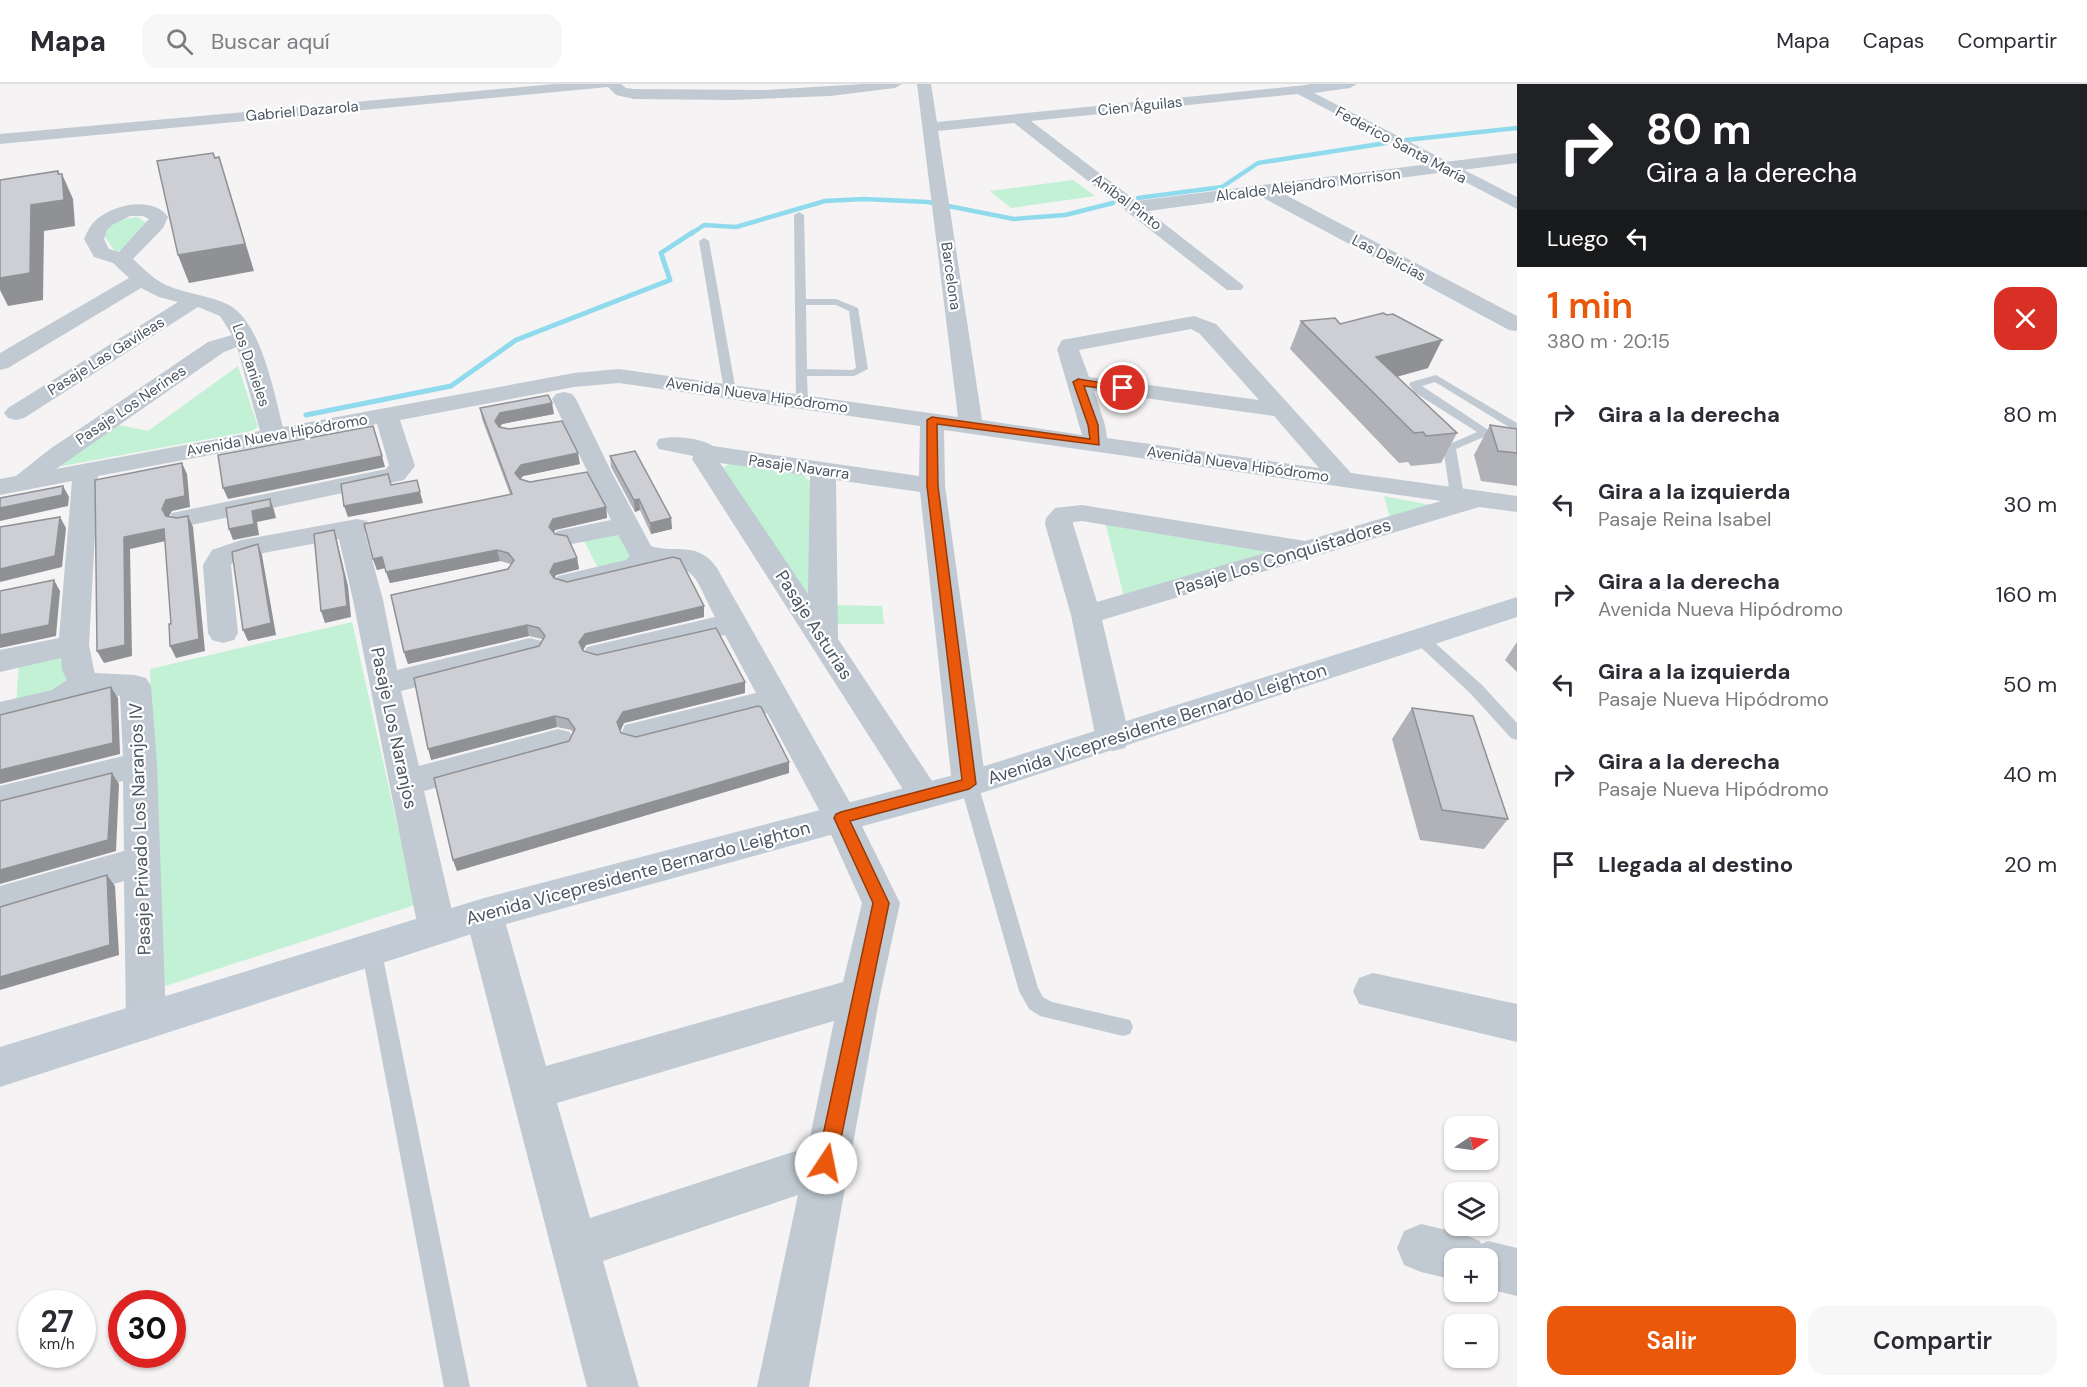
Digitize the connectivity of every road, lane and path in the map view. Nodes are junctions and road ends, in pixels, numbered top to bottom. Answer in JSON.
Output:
{"nodes":[{"id":1,"x":604,"y":84,"type":"edge"},
{"id":2,"x":613,"y":84,"type":"edge"},
{"id":3,"x":895,"y":84,"type":"edge"},
{"id":4,"x":924,"y":84,"type":"edge"},
{"id":5,"x":1350,"y":84,"type":"edge"},
{"id":6,"x":1292,"y":87,"type":"edge"},
{"id":7,"x":727,"y":90,"type":"edge"},
{"id":8,"x":439,"y":91,"type":"edge"},
{"id":9,"x":1018,"y":119,"type":"junction"},
{"id":10,"x":930,"y":127,"type":"junction"},
{"id":11,"x":0,"y":139,"type":"edge"},
{"id":12,"x":1517,"y":158,"type":"edge"},
{"id":13,"x":1444,"y":167,"type":"junction"},
{"id":14,"x":1262,"y":190,"type":"junction"},
{"id":15,"x":1517,"y":204,"type":"edge"},
{"id":16,"x":1134,"y":207,"type":"junction"},
{"id":17,"x":88,"y":209,"type":"dead end"},
{"id":18,"x":799,"y":215,"type":"dead end"},
{"id":19,"x":109,"y":221,"type":"junction"},
{"id":20,"x":704,"y":241,"type":"dead end"},
{"id":21,"x":122,"y":260,"type":"junction"},
{"id":22,"x":141,"y":280,"type":"junction"},
{"id":23,"x":1234,"y":286,"type":"dead end"},
{"id":24,"x":195,"y":300,"type":"junction"},
{"id":25,"x":801,"y":302,"type":"junction"},
{"id":26,"x":1517,"y":325,"type":"edge"},
{"id":27,"x":244,"y":338,"type":"junction"},
{"id":28,"x":1079,"y":342,"type":"junction"},
{"id":29,"x":1146,"y":350,"type":"dead end"},
{"id":30,"x":0,"y":363,"type":"edge"},
{"id":31,"x":802,"y":372,"type":"junction"},
{"id":32,"x":1078,"y":382,"type":"junction"},
{"id":33,"x":730,"y":391,"type":"junction"},
{"id":34,"x":802,"y":401,"type":"junction"},
{"id":35,"x":1279,"y":410,"type":"junction"},
{"id":36,"x":16,"y":413,"type":"dead end"},
{"id":37,"x":563,"y":414,"type":"dead end"},
{"id":38,"x":386,"y":415,"type":"junction"},
{"id":39,"x":932,"y":420,"type":"junction"},
{"id":40,"x":971,"y":425,"type":"junction"},
{"id":41,"x":1517,"y":428,"type":"edge"},
{"id":42,"x":273,"y":435,"type":"junction"},
{"id":43,"x":1095,"y":443,"type":"junction"},
{"id":44,"x":668,"y":444,"type":"dead end"},
{"id":45,"x":706,"y":453,"type":"junction"},
{"id":46,"x":86,"y":470,"type":"junction"},
{"id":47,"x":823,"y":471,"type":"junction"},
{"id":48,"x":1342,"y":478,"type":"junction"},
{"id":49,"x":11,"y":485,"type":"edge"},
{"id":50,"x":932,"y":486,"type":"junction"},
{"id":51,"x":1468,"y":497,"type":"junction"},
{"id":52,"x":1517,"y":504,"type":"edge"},
{"id":53,"x":182,"y":519,"type":"edge"},
{"id":54,"x":383,"y":522,"type":"edge"},
{"id":55,"x":627,"y":525,"type":"junction"},
{"id":56,"x":350,"y":528,"type":"junction"},
{"id":57,"x":567,"y":537,"type":"edge"},
{"id":58,"x":1308,"y":550,"type":"junction"},
{"id":59,"x":646,"y":556,"type":"junction"},
{"id":60,"x":568,"y":582,"type":"edge"},
{"id":61,"x":1517,"y":607,"type":"edge"},
{"id":62,"x":1086,"y":615,"type":"junction"},
{"id":63,"x":733,"y":623,"type":"junction"},
{"id":64,"x":223,"y":633,"type":"dead end"},
{"id":65,"x":1420,"y":638,"type":"junction"},
{"id":66,"x":823,"y":639,"type":"junction"},
{"id":67,"x":74,"y":645,"type":"junction"},
{"id":68,"x":530,"y":648,"type":"edge"},
{"id":69,"x":598,"y":654,"type":"edge"},
{"id":70,"x":0,"y":661,"type":"edge"},
{"id":71,"x":85,"y":682,"type":"junction"},
{"id":72,"x":384,"y":684,"type":"junction"},
{"id":73,"x":776,"y":699,"type":"junction"},
{"id":74,"x":0,"y":714,"type":"edge"},
{"id":75,"x":637,"y":734,"type":"edge"},
{"id":76,"x":1517,"y":734,"type":"edge"},
{"id":77,"x":1113,"y":739,"type":"junction"},
{"id":78,"x":558,"y":741,"type":"edge"},
{"id":79,"x":140,"y":764,"type":"junction"},
{"id":80,"x":405,"y":783,"type":"junction"},
{"id":81,"x":969,"y":784,"type":"junction"},
{"id":82,"x":925,"y":796,"type":"junction"},
{"id":83,"x":0,"y":799,"type":"edge"},
{"id":84,"x":841,"y":818,"type":"junction"},
{"id":85,"x":142,"y":861,"type":"junction"},
{"id":86,"x":0,"y":902,"type":"edge"},
{"id":87,"x":484,"y":914,"type":"junction"},
{"id":88,"x":438,"y":928,"type":"junction"},
{"id":89,"x":371,"y":948,"type":"junction"},
{"id":90,"x":1373,"y":991,"type":"dead end"},
{"id":91,"x":861,"y":995,"type":"junction"},
{"id":92,"x":146,"y":1021,"type":"junction"},
{"id":93,"x":1517,"y":1023,"type":"edge"},
{"id":94,"x":1123,"y":1027,"type":"dead end"},
{"id":95,"x":0,"y":1067,"type":"edge"},
{"id":96,"x":532,"y":1090,"type":"junction"},
{"id":97,"x":826,"y":1163,"type":"junction"},
{"id":98,"x":575,"y":1247,"type":"junction"},
{"id":99,"x":1498,"y":1267,"type":"edge"},
{"id":100,"x":1517,"y":1272,"type":"edge"},
{"id":101,"x":457,"y":1387,"type":"edge"},
{"id":102,"x":613,"y":1387,"type":"edge"},
{"id":103,"x":783,"y":1387,"type":"edge"}],
"edges":[{"from":1,"to":8,"type":"street","name":"Gabriel Dazarola"},
{"from":2,"to":7,"type":"street"},
{"from":3,"to":7,"type":"street"},
{"from":4,"to":10,"type":"street","name":"Barcelona"},
{"from":5,"to":6,"type":"main road","name":"Cien Águilas"},
{"from":6,"to":9,"type":"street","name":"Cien Águilas"},
{"from":6,"to":13,"type":"main road","name":"Federico Santa María"},
{"from":8,"to":11,"type":"street","name":"Gabriel Dazarola"},
{"from":9,"to":10,"type":"street","name":"Cien Águilas"},
{"from":9,"to":16,"type":"street","name":"Aníbal Pinto"},
{"from":10,"to":40,"type":"street","name":"Barcelona"},
{"from":12,"to":13,"type":"street","name":"Alcalde Alejandro Morrison"},
{"from":13,"to":14,"type":"street","name":"Alcalde Alejandro Morrison"},
{"from":13,"to":15,"type":"main road","name":"Federico Santa María"},
{"from":14,"to":16,"type":"street","name":"Alcalde Alejandro Morrison"},
{"from":14,"to":26,"type":"street","name":"Las Delicias"},
{"from":16,"to":23,"type":"street","name":"Aníbal Pinto"},
{"from":17,"to":19,"type":"street"},
{"from":18,"to":25,"type":"lane"},
{"from":19,"to":21,"type":"street","name":"Los Danieles"},
{"from":19,"to":21,"type":"street"},
{"from":20,"to":33,"type":"lane"},
{"from":21,"to":22,"type":"street","name":"Los Danieles"},
{"from":22,"to":24,"type":"street","name":"Los Danieles"},
{"from":22,"to":30,"type":"street"},
{"from":24,"to":27,"type":"street","name":"Los Danieles"},
{"from":24,"to":36,"type":"street","name":"Pasaje Las Gavileas"},
{"from":25,"to":31,"type":"lane"},
{"from":25,"to":31,"type":"lane"},
{"from":27,"to":42,"type":"street","name":"Los Danieles"},
{"from":27,"to":49,"type":"street","name":"Pasaje Los Nerines"},
{"from":28,"to":29,"type":"street"},
{"from":28,"to":32,"type":"street"},
{"from":28,"to":35,"type":"street"},
{"from":31,"to":34,"type":"lane"},
{"from":32,"to":35,"type":"street"},
{"from":32,"to":43,"type":"street"},
{"from":33,"to":34,"type":"street","name":"Avenida Nueva Hipódromo"},
{"from":33,"to":38,"type":"street","name":"Avenida Nueva Hipódromo"},
{"from":34,"to":39,"type":"street","name":"Avenida Nueva Hipódromo"},
{"from":35,"to":48,"type":"street"},
{"from":37,"to":55,"type":"street"},
{"from":38,"to":42,"type":"street","name":"Avenida Nueva Hipódromo"},
{"from":38,"to":53,"type":"street"},
{"from":39,"to":40,"type":"street","name":"Avenida Nueva Hipódromo"},
{"from":39,"to":50,"type":"street"},
{"from":40,"to":43,"type":"street","name":"Avenida Nueva Hipódromo"},
{"from":41,"to":51,"type":"lane"},
{"from":42,"to":46,"type":"street","name":"Avenida Nueva Hipódromo"},
{"from":43,"to":48,"type":"street","name":"Avenida Nueva Hipódromo"},
{"from":44,"to":45,"type":"street","name":"Pasaje Navarra"},
{"from":45,"to":47,"type":"street","name":"Pasaje Navarra"},
{"from":45,"to":66,"type":"street","name":"Pasaje Asturias"},
{"from":46,"to":49,"type":"street","name":"Avenida Nueva Hipódromo"},
{"from":46,"to":67,"type":"street"},
{"from":47,"to":50,"type":"street","name":"Pasaje Navarra"},
{"from":47,"to":66,"type":"street"},
{"from":48,"to":51,"type":"street","name":"Avenida Nueva Hipódromo"},
{"from":50,"to":81,"type":"street"},
{"from":51,"to":52,"type":"street","name":"Avenida Nueva Hipódromo"},
{"from":51,"to":58,"type":"street","name":"Pasaje Los Conquistadores"},
{"from":54,"to":56,"type":"street"},
{"from":55,"to":57,"type":"street"},
{"from":55,"to":59,"type":"street"},
{"from":56,"to":64,"type":"street"},
{"from":56,"to":72,"type":"street","name":"Pasaje Los Naranjos"},
{"from":58,"to":62,"type":"street","name":"Pasaje Los Conquistadores"},
{"from":58,"to":62,"type":"street"},
{"from":59,"to":60,"type":"street"},
{"from":59,"to":63,"type":"street"},
{"from":61,"to":65,"type":"main road","name":"Avenida Vicepresidente Bernardo Leighton"},
{"from":62,"to":77,"type":"street"},
{"from":63,"to":69,"type":"street"},
{"from":63,"to":73,"type":"street"},
{"from":65,"to":76,"type":"lane"},
{"from":65,"to":77,"type":"main road","name":"Avenida Vicepresidente Bernardo Leighton"},
{"from":66,"to":82,"type":"street","name":"Pasaje Asturias"},
{"from":67,"to":70,"type":"street"},
{"from":67,"to":71,"type":"street"},
{"from":68,"to":72,"type":"street"},
{"from":71,"to":74,"type":"street"},
{"from":71,"to":79,"type":"street","name":"Pasaje Privado Los Naranjos IV"},
{"from":72,"to":80,"type":"street","name":"Pasaje Los Naranjos"},
{"from":73,"to":75,"type":"street"},
{"from":73,"to":84,"type":"street"},
{"from":77,"to":81,"type":"main road","name":"Avenida Vicepresidente Bernardo Leighton"},
{"from":78,"to":80,"type":"street"},
{"from":79,"to":83,"type":"street"},
{"from":79,"to":85,"type":"street","name":"Pasaje Privado Los Naranjos IV"},
{"from":80,"to":88,"type":"street","name":"Pasaje Los Naranjos"},
{"from":81,"to":82,"type":"main road","name":"Avenida Vicepresidente Bernardo Leighton"},
{"from":81,"to":94,"type":"lane"},
{"from":82,"to":84,"type":"main road","name":"Avenida Vicepresidente Bernardo Leighton"},
{"from":84,"to":87,"type":"main road","name":"Avenida Vicepresidente Bernardo Leighton"},
{"from":84,"to":91,"type":"street"},
{"from":85,"to":86,"type":"street"},
{"from":85,"to":92,"type":"street","name":"Pasaje Privado Los Naranjos IV"},
{"from":87,"to":88,"type":"main road","name":"Avenida Vicepresidente Bernardo Leighton"},
{"from":87,"to":96,"type":"street"},
{"from":88,"to":89,"type":"main road","name":"Avenida Vicepresidente Bernardo Leighton"},
{"from":89,"to":92,"type":"main road","name":"Avenida Vicepresidente Bernardo Leighton"},
{"from":89,"to":101,"type":"lane"},
{"from":90,"to":93,"type":"street"},
{"from":91,"to":96,"type":"street"},
{"from":91,"to":97,"type":"street"},
{"from":92,"to":95,"type":"main road","name":"Avenida Vicepresidente Bernardo Leighton"},
{"from":96,"to":98,"type":"street"},
{"from":97,"to":98,"type":"street"},
{"from":97,"to":103,"type":"street"},
{"from":98,"to":102,"type":"street"},
{"from":99,"to":100,"type":"street"}]}
